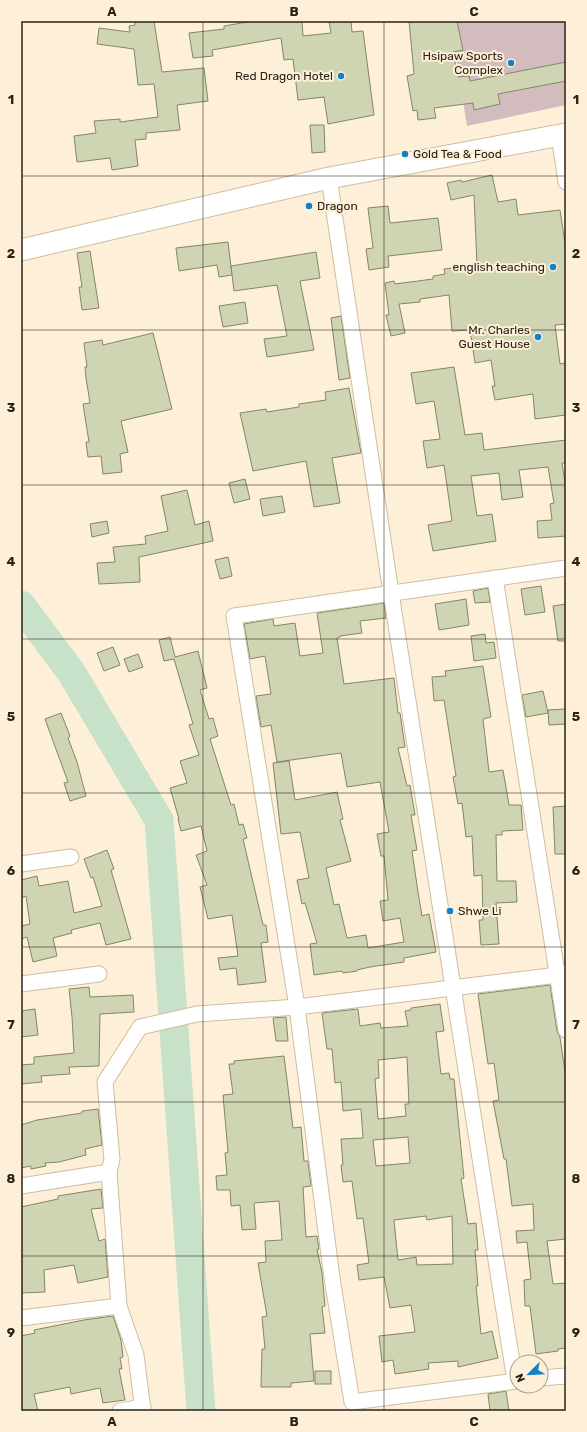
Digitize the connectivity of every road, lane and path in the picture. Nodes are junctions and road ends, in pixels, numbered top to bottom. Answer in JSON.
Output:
{"nodes":[{"id":1,"x":563,"y":135,"type":"edge"},
{"id":2,"x":328,"y":178,"type":"junction"},
{"id":3,"x":566,"y":182,"type":"edge"},
{"id":4,"x":21,"y":250,"type":"edge"},
{"id":5,"x":566,"y":568,"type":"edge"},
{"id":6,"x":495,"y":578,"type":"junction"},
{"id":7,"x":391,"y":593,"type":"junction"},
{"id":8,"x":71,"y":857,"type":"dead end"},
{"id":9,"x":21,"y":864,"type":"edge"},
{"id":10,"x":99,"y":974,"type":"dead end"},
{"id":11,"x":562,"y":975,"type":"edge"},
{"id":12,"x":21,"y":984,"type":"edge"},
{"id":13,"x":453,"y":988,"type":"junction"},
{"id":14,"x":297,"y":1007,"type":"junction"},
{"id":15,"x":566,"y":1030,"type":"edge"},
{"id":16,"x":109,"y":1172,"type":"junction"},
{"id":17,"x":21,"y":1186,"type":"edge"},
{"id":18,"x":119,"y":1306,"type":"junction"},
{"id":19,"x":21,"y":1318,"type":"edge"},
{"id":20,"x":512,"y":1354,"type":"edge"},
{"id":21,"x":566,"y":1376,"type":"edge"},
{"id":22,"x":549,"y":1377,"type":"edge"},
{"id":23,"x":509,"y":1382,"type":"edge"},
{"id":24,"x":143,"y":1409,"type":"edge"},
{"id":25,"x":120,"y":1411,"type":"edge"}],
"edges":[{"from":1,"to":2,"type":"main road"},
{"from":1,"to":3,"type":"street"},
{"from":2,"to":4,"type":"main road"},
{"from":2,"to":7,"type":"street"},
{"from":5,"to":6,"type":"street"},
{"from":6,"to":7,"type":"street"},
{"from":6,"to":11,"type":"street"},
{"from":7,"to":13,"type":"street"},
{"from":7,"to":14,"type":"street"},
{"from":8,"to":9,"type":"street"},
{"from":10,"to":12,"type":"street"},
{"from":11,"to":13,"type":"street"},
{"from":11,"to":15,"type":"street"},
{"from":13,"to":14,"type":"street"},
{"from":13,"to":20,"type":"street"},
{"from":14,"to":16,"type":"street"},
{"from":14,"to":23,"type":"street"},
{"from":16,"to":17,"type":"street"},
{"from":16,"to":18,"type":"street"},
{"from":18,"to":19,"type":"street"},
{"from":18,"to":24,"type":"street"},
{"from":21,"to":22,"type":"street"},
{"from":24,"to":25,"type":"street"}]}
